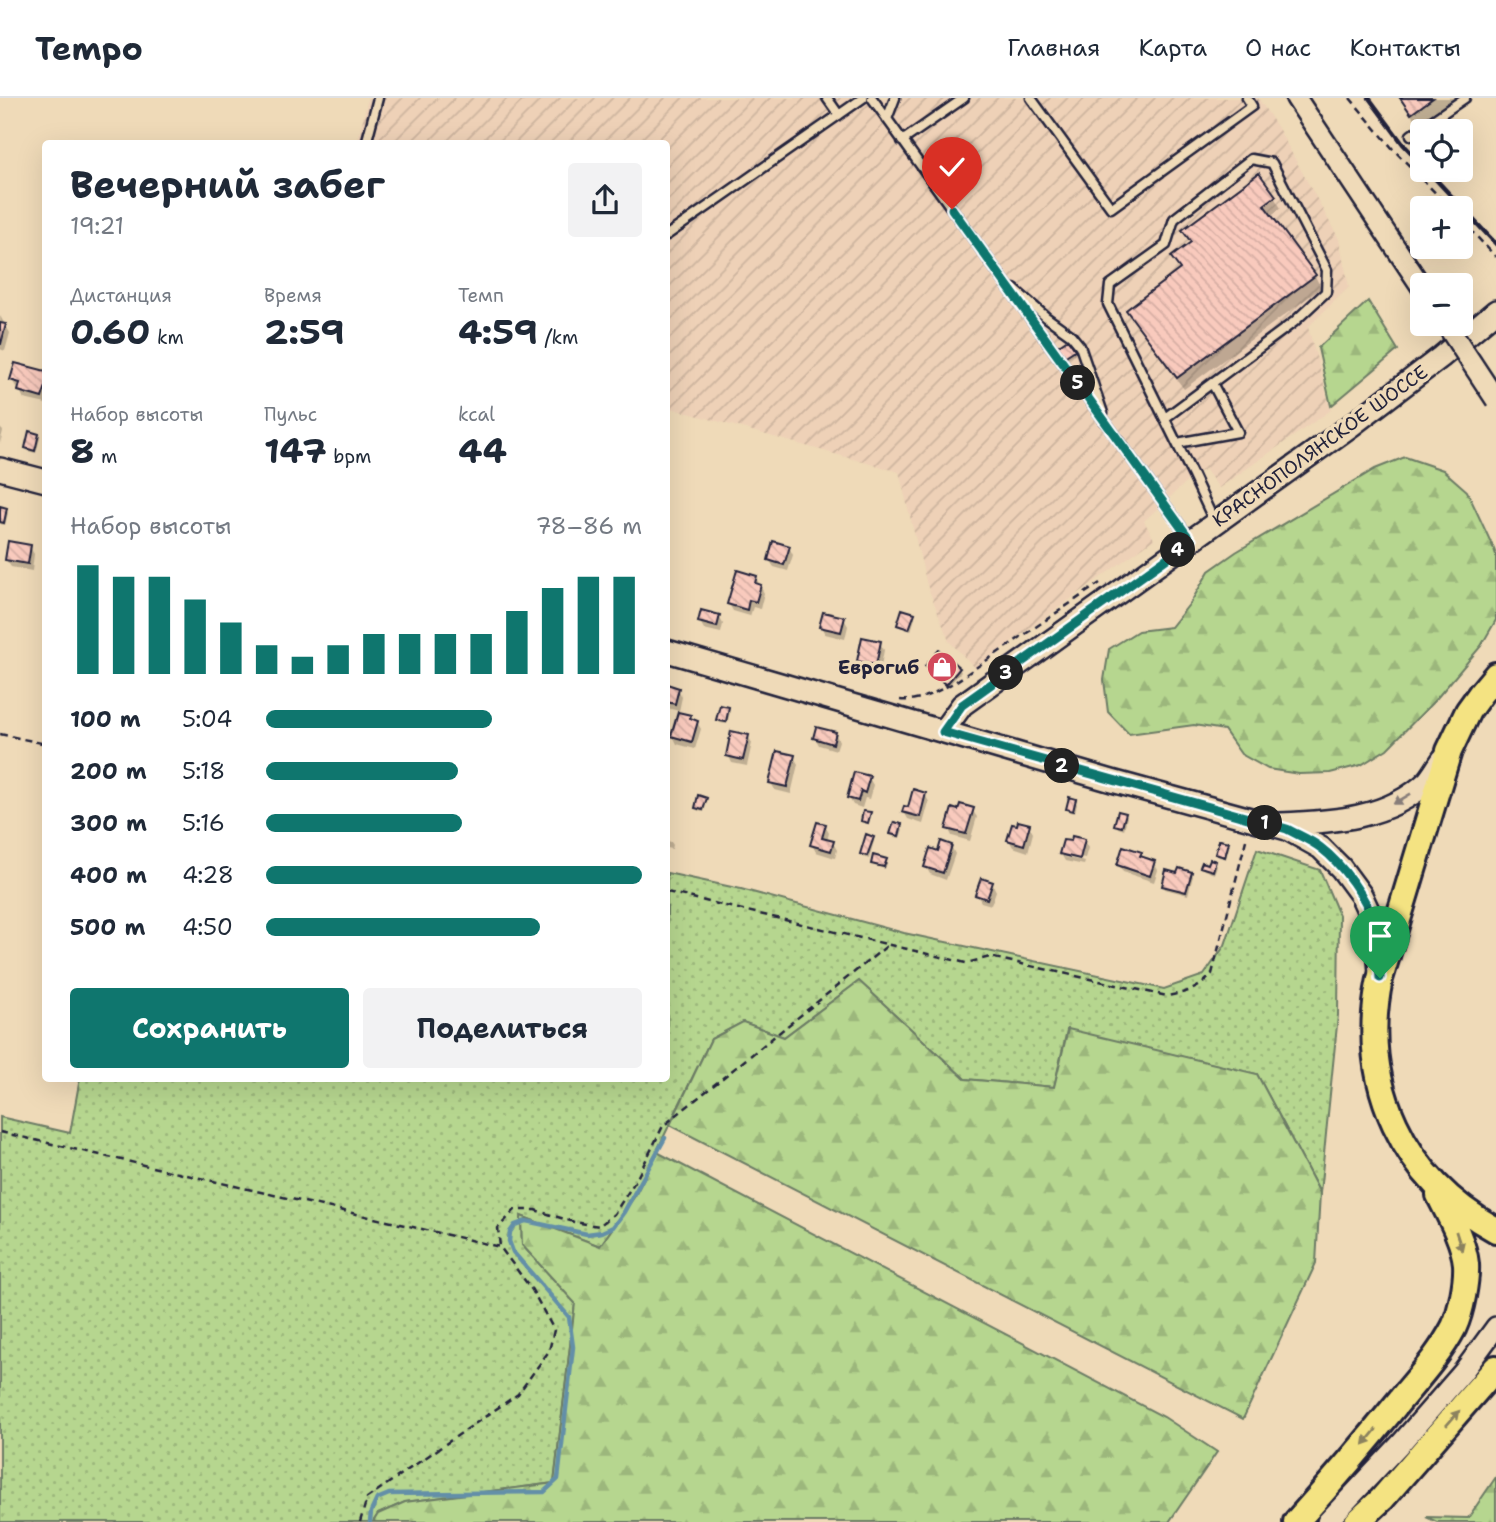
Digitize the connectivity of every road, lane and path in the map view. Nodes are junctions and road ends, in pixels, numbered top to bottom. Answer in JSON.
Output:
{"nodes":[{"id":1,"x":378,"y":98,"type":"edge"},
{"id":2,"x":827,"y":98,"type":"edge"},
{"id":3,"x":863,"y":98,"type":"edge"},
{"id":4,"x":872,"y":98,"type":"edge"},
{"id":5,"x":895,"y":98,"type":"edge"},
{"id":6,"x":964,"y":98,"type":"edge"},
{"id":7,"x":1031,"y":98,"type":"edge"},
{"id":8,"x":1247,"y":98,"type":"edge"},
{"id":9,"x":1296,"y":98,"type":"edge"},
{"id":10,"x":1350,"y":98,"type":"edge"},
{"id":11,"x":1465,"y":98,"type":"edge"},
{"id":12,"x":839,"y":115,"type":"junction"},
{"id":13,"x":887,"y":119,"type":"junction"},
{"id":14,"x":1434,"y":119,"type":"edge"},
{"id":15,"x":367,"y":140,"type":"edge"},
{"id":16,"x":902,"y":141,"type":"junction"},
{"id":17,"x":1438,"y":196,"type":"edge"},
{"id":18,"x":670,"y":233,"type":"edge"},
{"id":19,"x":1473,"y":233,"type":"edge"},
{"id":20,"x":1496,"y":257,"type":"edge"},
{"id":21,"x":1412,"y":273,"type":"edge"},
{"id":22,"x":1001,"y":278,"type":"junction"},
{"id":23,"x":1496,"y":311,"type":"edge"},
{"id":24,"x":1454,"y":336,"type":"edge"},
{"id":25,"x":1212,"y":383,"type":"junction"},
{"id":26,"x":1496,"y":400,"type":"edge"},
{"id":27,"x":1165,"y":418,"type":"junction"},
{"id":28,"x":1106,"y":423,"type":"junction"},
{"id":29,"x":1177,"y":443,"type":"junction"},
{"id":30,"x":0,"y":469,"type":"edge"},
{"id":31,"x":42,"y":480,"type":"edge"},
{"id":32,"x":1215,"y":523,"type":"junction"},
{"id":33,"x":1191,"y":541,"type":"junction"},
{"id":34,"x":1102,"y":581,"type":"dead end"},
{"id":35,"x":670,"y":652,"type":"edge"},
{"id":36,"x":1496,"y":675,"type":"edge"},
{"id":37,"x":898,"y":700,"type":"dead end"},
{"id":38,"x":943,"y":732,"type":"junction"},
{"id":39,"x":0,"y":734,"type":"edge"},
{"id":40,"x":42,"y":743,"type":"edge"},
{"id":41,"x":1449,"y":751,"type":"junction"},
{"id":42,"x":1261,"y":822,"type":"junction"},
{"id":43,"x":670,"y":893,"type":"edge"},
{"id":44,"x":888,"y":944,"type":"junction"},
{"id":45,"x":1380,"y":978,"type":"junction"},
{"id":46,"x":0,"y":1132,"type":"edge"},
{"id":47,"x":1430,"y":1179,"type":"junction"},
{"id":48,"x":1496,"y":1230,"type":"edge"},
{"id":49,"x":500,"y":1247,"type":"junction"},
{"id":50,"x":1496,"y":1327,"type":"edge"},
{"id":51,"x":1496,"y":1368,"type":"edge"},
{"id":52,"x":359,"y":1522,"type":"edge"},
{"id":53,"x":1296,"y":1522,"type":"edge"},
{"id":54,"x":1327,"y":1522,"type":"edge"},
{"id":55,"x":1357,"y":1522,"type":"edge"}],
"edges":[{"from":1,"to":15,"type":"lane"},
{"from":2,"to":12,"type":"lane"},
{"from":3,"to":12,"type":"lane"},
{"from":4,"to":13,"type":"lane"},
{"from":5,"to":13,"type":"lane"},
{"from":6,"to":16,"type":"lane"},
{"from":7,"to":8,"type":"lane"},
{"from":9,"to":21,"type":"street"},
{"from":10,"to":17,"type":"path"},
{"from":11,"to":14,"type":"lane"},
{"from":12,"to":18,"type":"lane"},
{"from":13,"to":16,"type":"lane"},
{"from":16,"to":22,"type":"lane"},
{"from":19,"to":20,"type":"path"},
{"from":22,"to":28,"type":"lane"},
{"from":22,"to":28,"type":"lane"},
{"from":23,"to":32,"type":"main road","name":"КРАСНОПОЛЯНСКОЕ ШОССЕ"},
{"from":24,"to":26,"type":"street","bridge":true},
{"from":25,"to":27,"type":"lane"},
{"from":25,"to":27,"type":"lane"},
{"from":25,"to":29,"type":"lane"},
{"from":27,"to":29,"type":"lane"},
{"from":28,"to":33,"type":"lane"},
{"from":29,"to":32,"type":"lane"},
{"from":30,"to":31,"type":"main road"},
{"from":32,"to":33,"type":"main road","name":"КРАСНОПОЛЯНСКОЕ ШОССЕ"},
{"from":33,"to":38,"type":"main road","name":"КРАСНОПОЛЯНСКОЕ ШОССЕ"},
{"from":34,"to":37,"type":"path"},
{"from":35,"to":38,"type":"main road"},
{"from":36,"to":41,"type":"main road"},
{"from":38,"to":42,"type":"main road"},
{"from":39,"to":40,"type":"path"},
{"from":41,"to":42,"type":"main road","one_way":true},
{"from":41,"to":45,"type":"main road"},
{"from":42,"to":44,"type":"path"},
{"from":42,"to":45,"type":"main road"},
{"from":43,"to":44,"type":"path"},
{"from":44,"to":49,"type":"path"},
{"from":45,"to":47,"type":"main road"},
{"from":46,"to":49,"type":"path"},
{"from":47,"to":48,"type":"main road"},
{"from":47,"to":53,"type":"main road","one_way":true},
{"from":49,"to":52,"type":"path"},
{"from":50,"to":54,"type":"street"},
{"from":55,"to":51,"type":"main road","one_way":true}]}
